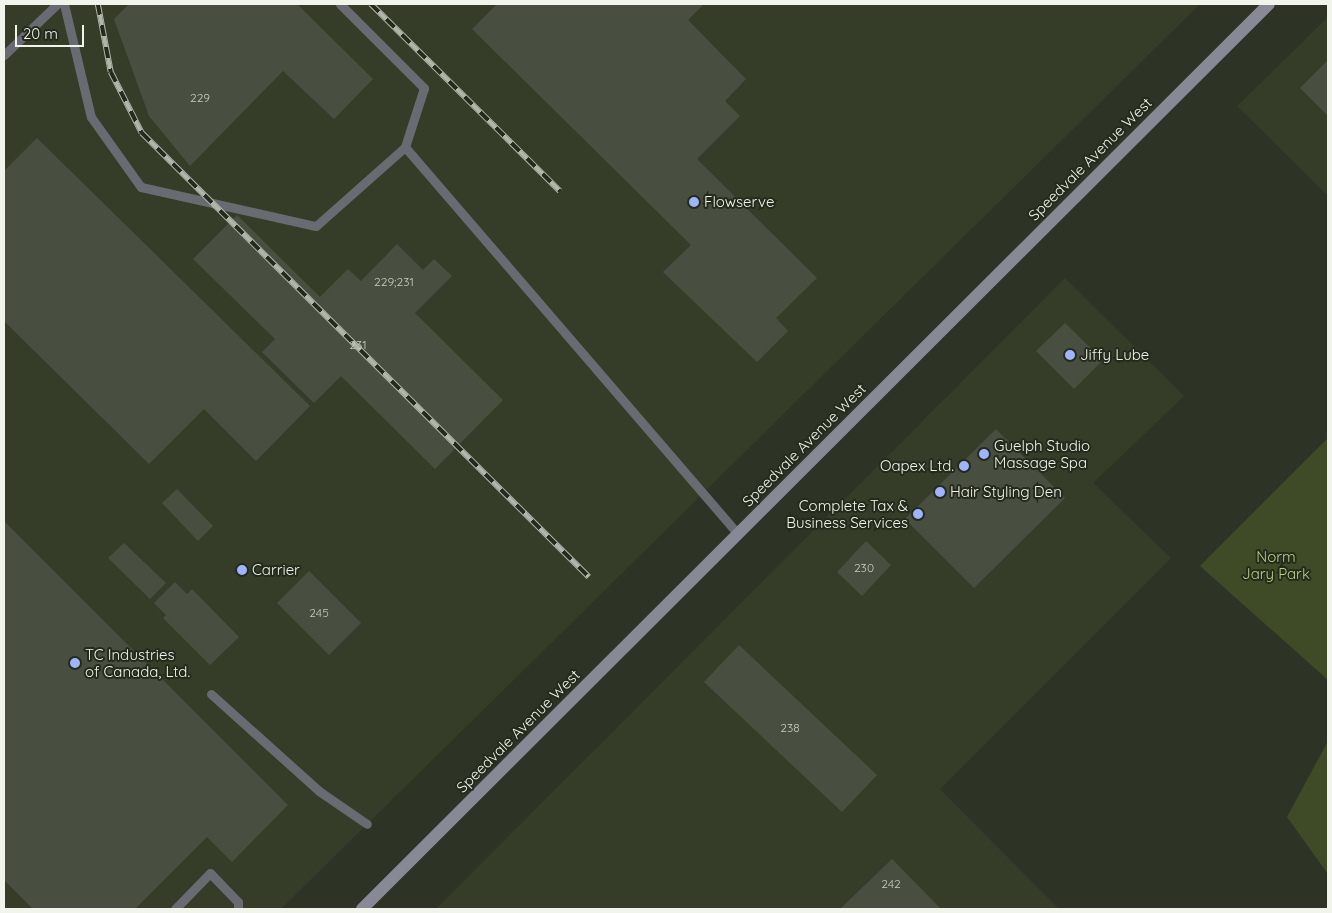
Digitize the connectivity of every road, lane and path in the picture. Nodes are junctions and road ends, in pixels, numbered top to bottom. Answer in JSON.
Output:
{"nodes":[{"id":1,"x":57,"y":4,"type":"edge"},
{"id":2,"x":64,"y":4,"type":"edge"},
{"id":3,"x":340,"y":4,"type":"edge"},
{"id":4,"x":1269,"y":4,"type":"edge"},
{"id":5,"x":4,"y":54,"type":"edge"},
{"id":6,"x":406,"y":147,"type":"junction"},
{"id":7,"x":738,"y":534,"type":"junction"},
{"id":8,"x":211,"y":694,"type":"dead end"},
{"id":9,"x":367,"y":824,"type":"dead end"},
{"id":10,"x":175,"y":909,"type":"edge"},
{"id":11,"x":238,"y":909,"type":"edge"},
{"id":12,"x":362,"y":909,"type":"edge"}],
"edges":[{"from":1,"to":5,"type":"lane"},
{"from":2,"to":6,"type":"lane"},
{"from":3,"to":6,"type":"lane"},
{"from":4,"to":7,"type":"main road","name":"Speedvale Avenue West"},
{"from":6,"to":7,"type":"lane"},
{"from":7,"to":12,"type":"main road","name":"Speedvale Avenue West"},
{"from":8,"to":9,"type":"lane"},
{"from":10,"to":11,"type":"lane"}]}
